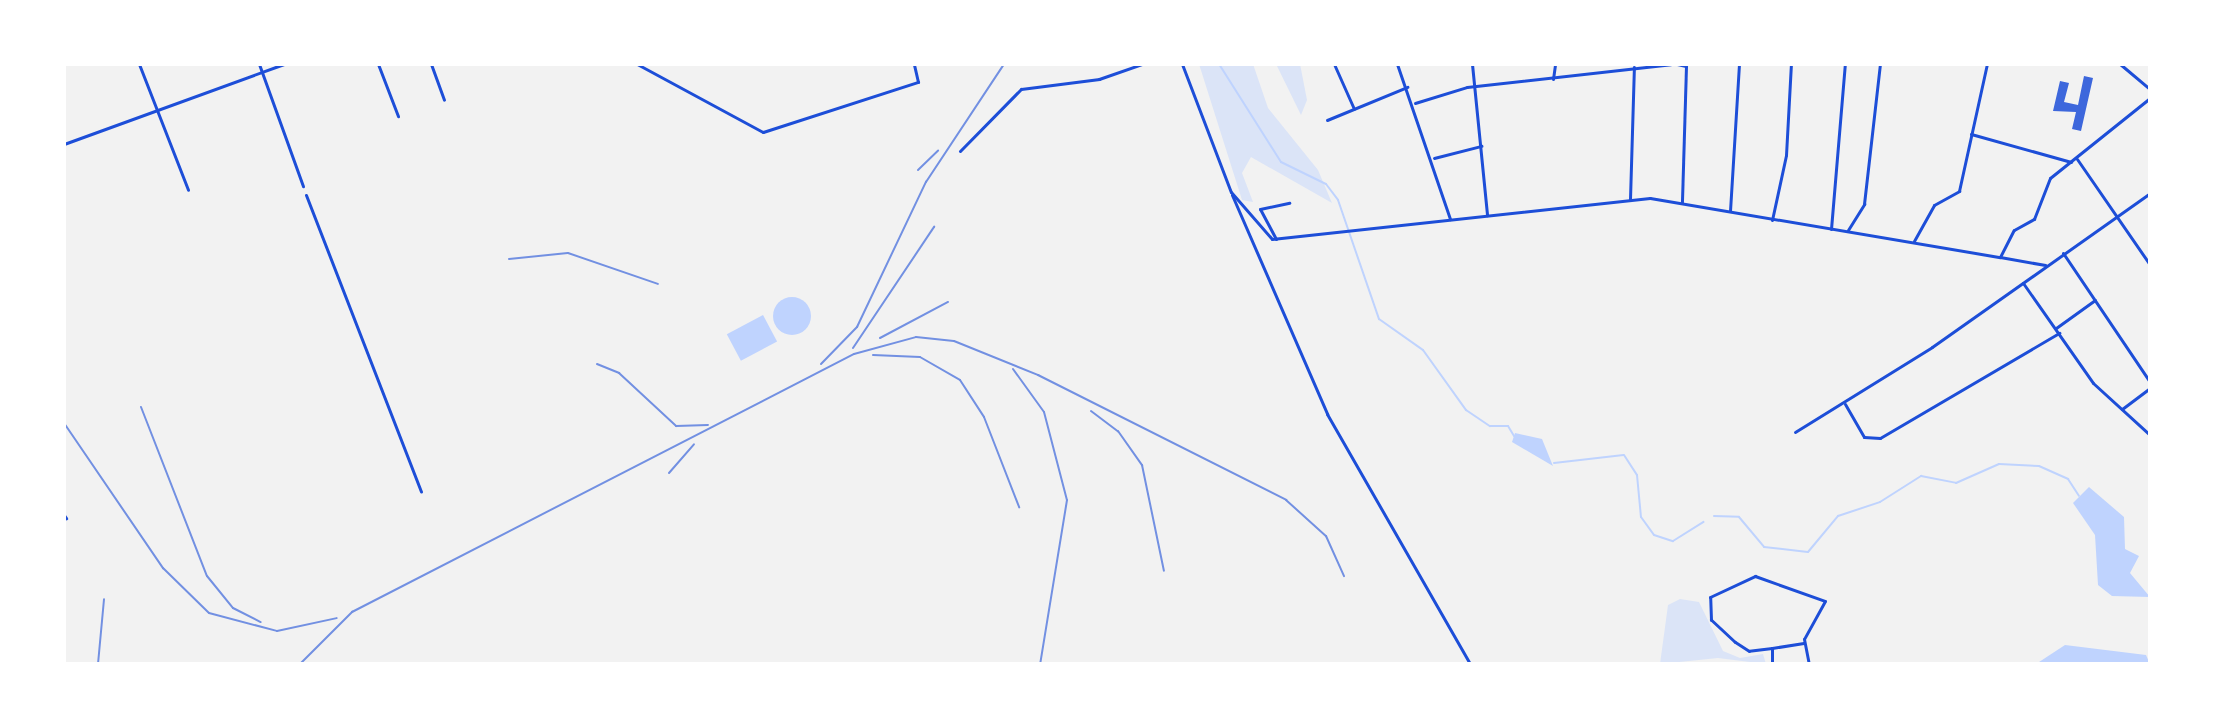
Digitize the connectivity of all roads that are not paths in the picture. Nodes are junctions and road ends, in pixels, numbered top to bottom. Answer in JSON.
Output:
{"nodes":[{"id":1,"x":139,"y":64,"type":"edge"},
{"id":2,"x":259,"y":64,"type":"edge"},
{"id":3,"x":284,"y":64,"type":"edge"},
{"id":4,"x":378,"y":64,"type":"edge"},
{"id":5,"x":431,"y":64,"type":"edge"},
{"id":6,"x":637,"y":64,"type":"edge"},
{"id":7,"x":914,"y":64,"type":"edge"},
{"id":8,"x":1142,"y":64,"type":"edge"},
{"id":9,"x":1182,"y":64,"type":"edge"},
{"id":10,"x":1334,"y":64,"type":"edge"},
{"id":11,"x":1397,"y":64,"type":"edge"},
{"id":12,"x":1472,"y":64,"type":"edge"},
{"id":13,"x":1555,"y":64,"type":"edge"},
{"id":14,"x":1648,"y":64,"type":"edge"},
{"id":15,"x":1671,"y":64,"type":"edge"},
{"id":16,"x":1677,"y":64,"type":"edge"},
{"id":17,"x":1739,"y":64,"type":"edge"},
{"id":18,"x":1791,"y":64,"type":"edge"},
{"id":19,"x":1845,"y":64,"type":"edge"},
{"id":20,"x":1880,"y":64,"type":"edge"},
{"id":21,"x":1987,"y":64,"type":"edge"},
{"id":22,"x":2120,"y":64,"type":"edge"},
{"id":23,"x":1634,"y":67,"type":"junction"},
{"id":24,"x":262,"y":73,"type":"junction"},
{"id":25,"x":1553,"y":79,"type":"junction"},
{"id":26,"x":1476,"y":86,"type":"junction"},
{"id":27,"x":1407,"y":87,"type":"junction"},
{"id":28,"x":2150,"y":89,"type":"edge"},
{"id":29,"x":2150,"y":98,"type":"edge"},
{"id":30,"x":444,"y":100,"type":"dead end"},
{"id":31,"x":1415,"y":103,"type":"junction"},
{"id":32,"x":1354,"y":109,"type":"junction"},
{"id":33,"x":158,"y":112,"type":"junction"},
{"id":34,"x":398,"y":116,"type":"dead end"},
{"id":35,"x":1327,"y":120,"type":"dead end"},
{"id":36,"x":1971,"y":134,"type":"junction"},
{"id":37,"x":64,"y":144,"type":"edge"},
{"id":38,"x":1482,"y":146,"type":"junction"},
{"id":39,"x":960,"y":151,"type":"dead end"},
{"id":40,"x":1434,"y":158,"type":"junction"},
{"id":41,"x":2077,"y":159,"type":"junction"},
{"id":42,"x":2071,"y":162,"type":"junction"},
{"id":43,"x":303,"y":186,"type":"dead end"},
{"id":44,"x":188,"y":190,"type":"dead end"},
{"id":45,"x":1231,"y":192,"type":"junction"},
{"id":46,"x":2150,"y":193,"type":"edge"},
{"id":47,"x":306,"y":195,"type":"dead end"},
{"id":48,"x":1630,"y":199,"type":"junction"},
{"id":49,"x":1682,"y":202,"type":"junction"},
{"id":50,"x":1289,"y":203,"type":"dead end"},
{"id":51,"x":1730,"y":211,"type":"junction"},
{"id":52,"x":1487,"y":215,"type":"junction"},
{"id":53,"x":2117,"y":216,"type":"junction"},
{"id":54,"x":1450,"y":219,"type":"junction"},
{"id":55,"x":1772,"y":220,"type":"junction"},
{"id":56,"x":1831,"y":229,"type":"junction"},
{"id":57,"x":1848,"y":231,"type":"junction"},
{"id":58,"x":1276,"y":239,"type":"junction"},
{"id":59,"x":1914,"y":241,"type":"junction"},
{"id":60,"x":2063,"y":253,"type":"junction"},
{"id":61,"x":2000,"y":257,"type":"junction"},
{"id":62,"x":2045,"y":265,"type":"junction"},
{"id":63,"x":2150,"y":265,"type":"edge"},
{"id":64,"x":2023,"y":283,"type":"junction"},
{"id":65,"x":2095,"y":300,"type":"junction"},
{"id":66,"x":2057,"y":330,"type":"junction"},
{"id":67,"x":2150,"y":382,"type":"edge"},
{"id":68,"x":2150,"y":388,"type":"edge"},
{"id":69,"x":1845,"y":404,"type":"junction"},
{"id":70,"x":2122,"y":409,"type":"junction"},
{"id":71,"x":1795,"y":432,"type":"dead end"},
{"id":72,"x":2150,"y":435,"type":"edge"},
{"id":73,"x":421,"y":491,"type":"dead end"},
{"id":74,"x":1804,"y":643,"type":"junction"},
{"id":75,"x":1772,"y":648,"type":"junction"},
{"id":76,"x":1470,"y":664,"type":"edge"},
{"id":77,"x":1772,"y":664,"type":"edge"},
{"id":78,"x":1809,"y":664,"type":"edge"}],
"edges":[{"from":1,"to":33,"type":"street"},
{"from":2,"to":24,"type":"street"},
{"from":3,"to":24,"type":"street"},
{"from":4,"to":34,"type":"street"},
{"from":5,"to":30,"type":"street"},
{"from":6,"to":7,"type":"street"},
{"from":8,"to":39,"type":"street"},
{"from":9,"to":45,"type":"street"},
{"from":10,"to":32,"type":"street"},
{"from":11,"to":27,"type":"street"},
{"from":12,"to":26,"type":"street"},
{"from":13,"to":25,"type":"street"},
{"from":14,"to":15,"type":"street"},
{"from":14,"to":23,"type":"street"},
{"from":16,"to":49,"type":"street"},
{"from":17,"to":51,"type":"street"},
{"from":18,"to":55,"type":"street"},
{"from":19,"to":56,"type":"street"},
{"from":20,"to":57,"type":"street"},
{"from":21,"to":36,"type":"street"},
{"from":22,"to":28,"type":"street"},
{"from":23,"to":25,"type":"street"},
{"from":23,"to":48,"type":"street"},
{"from":24,"to":33,"type":"street"},
{"from":24,"to":43,"type":"street"},
{"from":25,"to":26,"type":"street"},
{"from":26,"to":31,"type":"street"},
{"from":26,"to":38,"type":"street"},
{"from":27,"to":31,"type":"street"},
{"from":27,"to":32,"type":"street"},
{"from":29,"to":41,"type":"street"},
{"from":31,"to":40,"type":"street"},
{"from":32,"to":35,"type":"street"},
{"from":33,"to":37,"type":"street"},
{"from":33,"to":44,"type":"street"},
{"from":36,"to":42,"type":"street"},
{"from":36,"to":59,"type":"street"},
{"from":38,"to":40,"type":"street"},
{"from":38,"to":52,"type":"street"},
{"from":40,"to":54,"type":"street"},
{"from":41,"to":42,"type":"street"},
{"from":41,"to":53,"type":"street"},
{"from":42,"to":61,"type":"street"},
{"from":45,"to":58,"type":"street"},
{"from":45,"to":76,"type":"street"},
{"from":46,"to":53,"type":"street"},
{"from":47,"to":73,"type":"street"},
{"from":48,"to":49,"type":"street"},
{"from":48,"to":52,"type":"street"},
{"from":49,"to":51,"type":"street"},
{"from":50,"to":58,"type":"street"},
{"from":51,"to":55,"type":"street"},
{"from":52,"to":54,"type":"street"},
{"from":53,"to":60,"type":"street"},
{"from":53,"to":63,"type":"street"},
{"from":54,"to":58,"type":"street"},
{"from":55,"to":56,"type":"street"},
{"from":56,"to":57,"type":"street"},
{"from":57,"to":59,"type":"street"},
{"from":59,"to":61,"type":"street"},
{"from":60,"to":62,"type":"street"},
{"from":60,"to":65,"type":"street"},
{"from":61,"to":62,"type":"street"},
{"from":62,"to":64,"type":"street"},
{"from":64,"to":66,"type":"street"},
{"from":64,"to":69,"type":"street"},
{"from":65,"to":66,"type":"street"},
{"from":65,"to":67,"type":"street"},
{"from":66,"to":69,"type":"street"},
{"from":66,"to":70,"type":"street"},
{"from":68,"to":70,"type":"street"},
{"from":69,"to":71,"type":"street"},
{"from":70,"to":72,"type":"street"},
{"from":74,"to":75,"type":"street"},
{"from":74,"to":75,"type":"street"},
{"from":74,"to":78,"type":"street"},
{"from":75,"to":77,"type":"street"}]}
